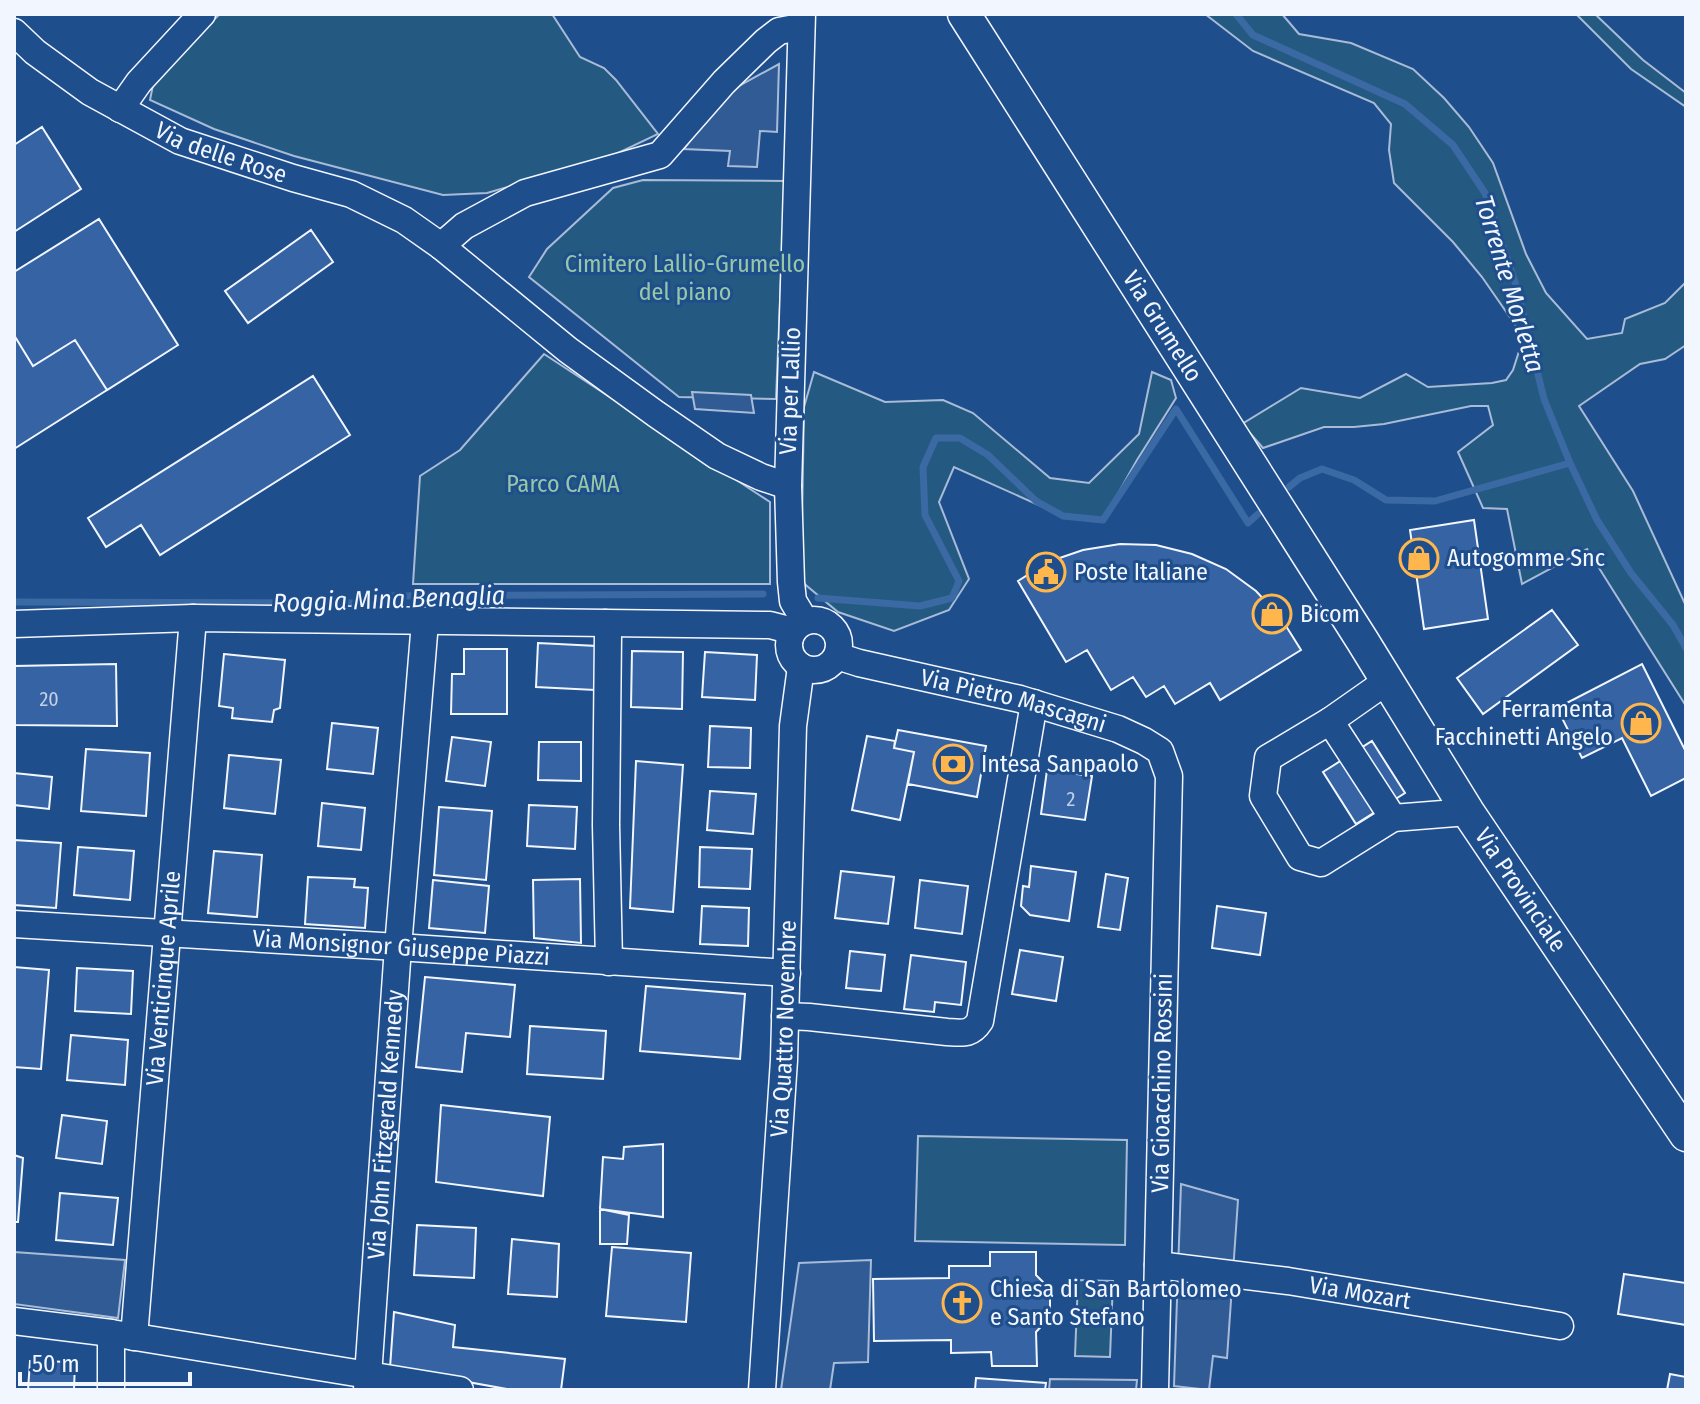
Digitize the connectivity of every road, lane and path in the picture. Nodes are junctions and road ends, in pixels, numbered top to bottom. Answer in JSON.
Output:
{"nodes":[{"id":1,"x":202,"y":14,"type":"edge"},
{"id":2,"x":964,"y":14,"type":"edge"},
{"id":3,"x":801,"y":21,"type":"edge"},
{"id":4,"x":14,"y":32,"type":"edge"},
{"id":5,"x":120,"y":109,"type":"junction"},
{"id":6,"x":441,"y":246,"type":"junction"},
{"id":7,"x":788,"y":486,"type":"junction"},
{"id":8,"x":193,"y":618,"type":"junction"},
{"id":9,"x":425,"y":622,"type":"junction"},
{"id":10,"x":605,"y":623,"type":"junction"},
{"id":11,"x":14,"y":624,"type":"edge"},
{"id":12,"x":799,"y":626,"type":"junction"},
{"id":13,"x":1362,"y":640,"type":"joint"},
{"id":14,"x":837,"y":656,"type":"junction"},
{"id":15,"x":801,"y":667,"type":"junction"},
{"id":16,"x":1387,"y":681,"type":"junction"},
{"id":17,"x":1034,"y":703,"type":"junction"},
{"id":18,"x":1330,"y":721,"type":"junction"},
{"id":19,"x":1169,"y":776,"type":"joint"},
{"id":20,"x":1468,"y":812,"type":"junction"},
{"id":21,"x":1393,"y":818,"type":"junction"},
{"id":22,"x":14,"y":924,"type":"edge"},
{"id":23,"x":166,"y":934,"type":"junction"},
{"id":24,"x":398,"y":947,"type":"junction"},
{"id":25,"x":609,"y":962,"type":"junction"},
{"id":26,"x":787,"y":973,"type":"junction"},
{"id":27,"x":785,"y":1016,"type":"junction"},
{"id":28,"x":1686,"y":1135,"type":"edge"},
{"id":29,"x":1158,"y":1265,"type":"junction"},
{"id":30,"x":14,"y":1321,"type":"edge"},
{"id":31,"x":1560,"y":1326,"type":"dead end"},
{"id":32,"x":122,"y":1335,"type":"junction"},
{"id":33,"x":368,"y":1382,"type":"edge"},
{"id":34,"x":111,"y":1390,"type":"edge"},
{"id":35,"x":460,"y":1390,"type":"edge"},
{"id":36,"x":762,"y":1390,"type":"edge"},
{"id":37,"x":1155,"y":1390,"type":"edge"}],
"edges":[{"from":1,"to":5,"type":"street"},
{"from":2,"to":13,"type":"main road","name":"Via Grumello"},
{"from":3,"to":6,"type":"street"},
{"from":3,"to":7,"type":"street","name":"Via per Lallio"},
{"from":4,"to":5,"type":"street","name":"Via delle Rose"},
{"from":5,"to":6,"type":"street","name":"Via delle Rose"},
{"from":6,"to":7,"type":"street","name":"Via delle Rose"},
{"from":7,"to":12,"type":"street","name":"Via per Lallio"},
{"from":8,"to":9,"type":"street"},
{"from":8,"to":11,"type":"street"},
{"from":8,"to":23,"type":"street","name":"Via Venticinque Aprile"},
{"from":9,"to":10,"type":"street"},
{"from":9,"to":24,"type":"street","name":"Via John Fitzgerald Kennedy"},
{"from":10,"to":12,"type":"street"},
{"from":10,"to":25,"type":"street"},
{"from":12,"to":14,"type":"street"},
{"from":12,"to":15,"type":"street"},
{"from":13,"to":16,"type":"main road","name":"Via Provinciale"},
{"from":14,"to":15,"type":"street"},
{"from":14,"to":17,"type":"street","name":"Via Pietro Mascagni"},
{"from":15,"to":26,"type":"street","name":"Via Quattro Novembre"},
{"from":16,"to":18,"type":"street"},
{"from":16,"to":20,"type":"main road","name":"Via Provinciale"},
{"from":17,"to":19,"type":"street","name":"Via Pietro Mascagni"},
{"from":17,"to":27,"type":"street"},
{"from":18,"to":21,"type":"street"},
{"from":18,"to":21,"type":"street"},
{"from":19,"to":29,"type":"street","name":"Via Gioacchino Rossini"},
{"from":20,"to":21,"type":"street"},
{"from":20,"to":28,"type":"main road","name":"Via Provinciale"},
{"from":22,"to":23,"type":"street","name":"Via Monsignor Giuseppe Piazzi"},
{"from":23,"to":24,"type":"street","name":"Via Monsignor Giuseppe Piazzi"},
{"from":23,"to":32,"type":"street","name":"Via Venticinque Aprile"},
{"from":24,"to":25,"type":"street","name":"Via Monsignor Giuseppe Piazzi"},
{"from":24,"to":33,"type":"street","name":"Via John Fitzgerald Kennedy"},
{"from":25,"to":26,"type":"street","name":"Via Monsignor Giuseppe Piazzi"},
{"from":26,"to":27,"type":"street","name":"Via Quattro Novembre"},
{"from":27,"to":36,"type":"street","name":"Via Quattro Novembre"},
{"from":29,"to":31,"type":"street","name":"Via Mozart"},
{"from":29,"to":37,"type":"street","name":"Via Gioacchino Rossini"},
{"from":30,"to":32,"type":"street"},
{"from":32,"to":33,"type":"street"},
{"from":32,"to":34,"type":"street","name":"Via Venticinque Aprile"},
{"from":33,"to":35,"type":"street"}]}
